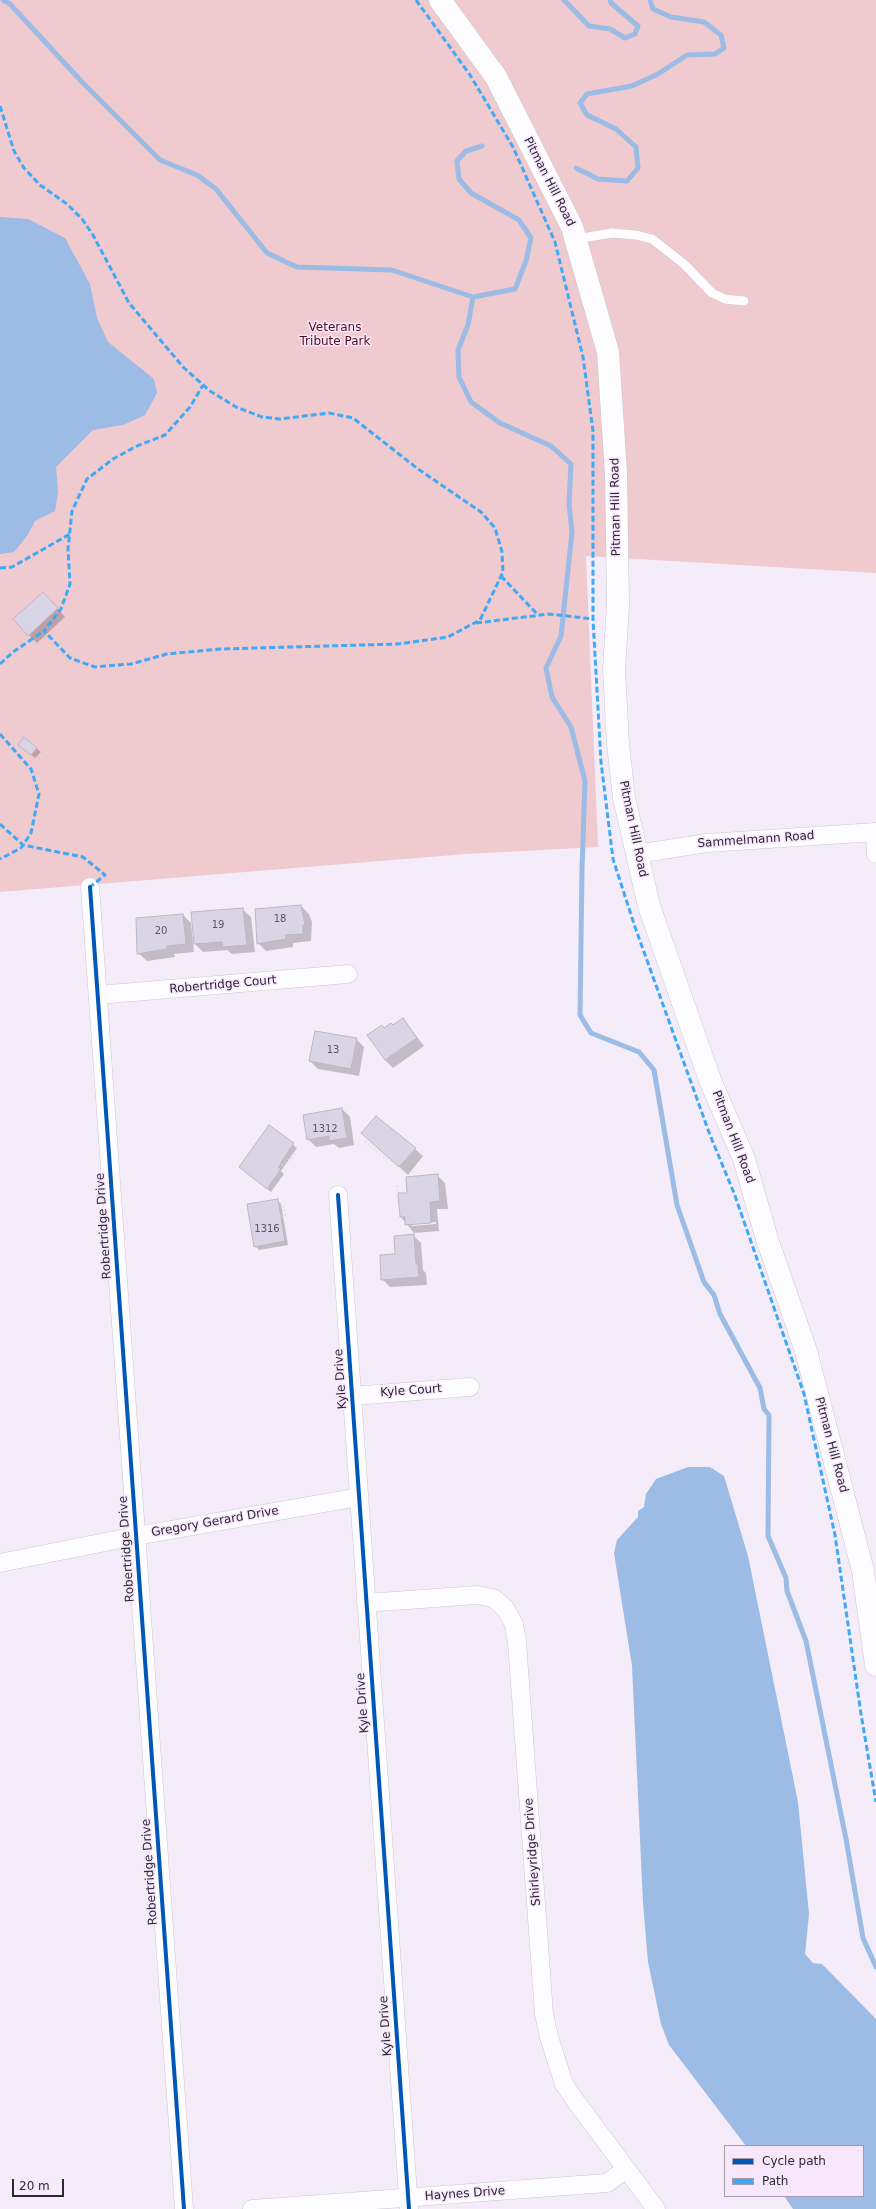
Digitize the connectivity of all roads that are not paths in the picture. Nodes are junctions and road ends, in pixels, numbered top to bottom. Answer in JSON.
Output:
{"nodes":[{"id":1,"x":440,"y":0,"type":"edge"},
{"id":2,"x":576,"y":239,"type":"junction"},
{"id":3,"x":744,"y":301,"type":"dead end"},
{"id":4,"x":875,"y":832,"type":"edge"},
{"id":5,"x":637,"y":854,"type":"junction"},
{"id":6,"x":876,"y":854,"type":"edge"},
{"id":7,"x":90,"y":887,"type":"dead end"},
{"id":8,"x":348,"y":974,"type":"dead end"},
{"id":9,"x":98,"y":995,"type":"junction"},
{"id":10,"x":338,"y":1195,"type":"dead end"},
{"id":11,"x":470,"y":1387,"type":"dead end"},
{"id":12,"x":352,"y":1396,"type":"junction"},
{"id":13,"x":359,"y":1497,"type":"junction"},
{"id":14,"x":136,"y":1536,"type":"junction"},
{"id":15,"x":0,"y":1563,"type":"edge"},
{"id":16,"x":366,"y":1603,"type":"junction"},
{"id":17,"x":876,"y":1665,"type":"edge"},
{"id":18,"x":626,"y":2169,"type":"junction"},
{"id":19,"x":409,"y":2204,"type":"edge"},
{"id":20,"x":184,"y":2209,"type":"edge"},
{"id":21,"x":252,"y":2209,"type":"edge"},
{"id":22,"x":656,"y":2209,"type":"edge"}],
"edges":[{"from":1,"to":2,"type":"main road","name":"Pitman Hill Road"},
{"from":2,"to":3,"type":"lane"},
{"from":2,"to":5,"type":"main road","name":"Pitman Hill Road"},
{"from":4,"to":5,"type":"street","name":"Sammelmann Road"},
{"from":4,"to":6,"type":"street"},
{"from":5,"to":17,"type":"main road","name":"Pitman Hill Road"},
{"from":7,"to":9,"type":"street","name":"Robertridge Drive"},
{"from":8,"to":9,"type":"street","name":"Robertridge Court"},
{"from":9,"to":14,"type":"street","name":"Robertridge Drive"},
{"from":10,"to":12,"type":"street","name":"Kyle Drive"},
{"from":11,"to":12,"type":"street","name":"Kyle Court"},
{"from":12,"to":13,"type":"street","name":"Kyle Drive"},
{"from":13,"to":14,"type":"street","name":"Gregory Gerard Drive"},
{"from":13,"to":16,"type":"street","name":"Kyle Drive"},
{"from":14,"to":15,"type":"street","name":"Gregory Gerard Drive"},
{"from":14,"to":20,"type":"street","name":"Robertridge Drive"},
{"from":16,"to":18,"type":"street","name":"Shirleyridge Drive"},
{"from":16,"to":19,"type":"street","name":"Kyle Drive"},
{"from":18,"to":19,"type":"street","name":"Haynes Drive"},
{"from":18,"to":22,"type":"street","name":"Shirleyridge Drive"},
{"from":19,"to":21,"type":"street","name":"Haynes Drive"}]}
